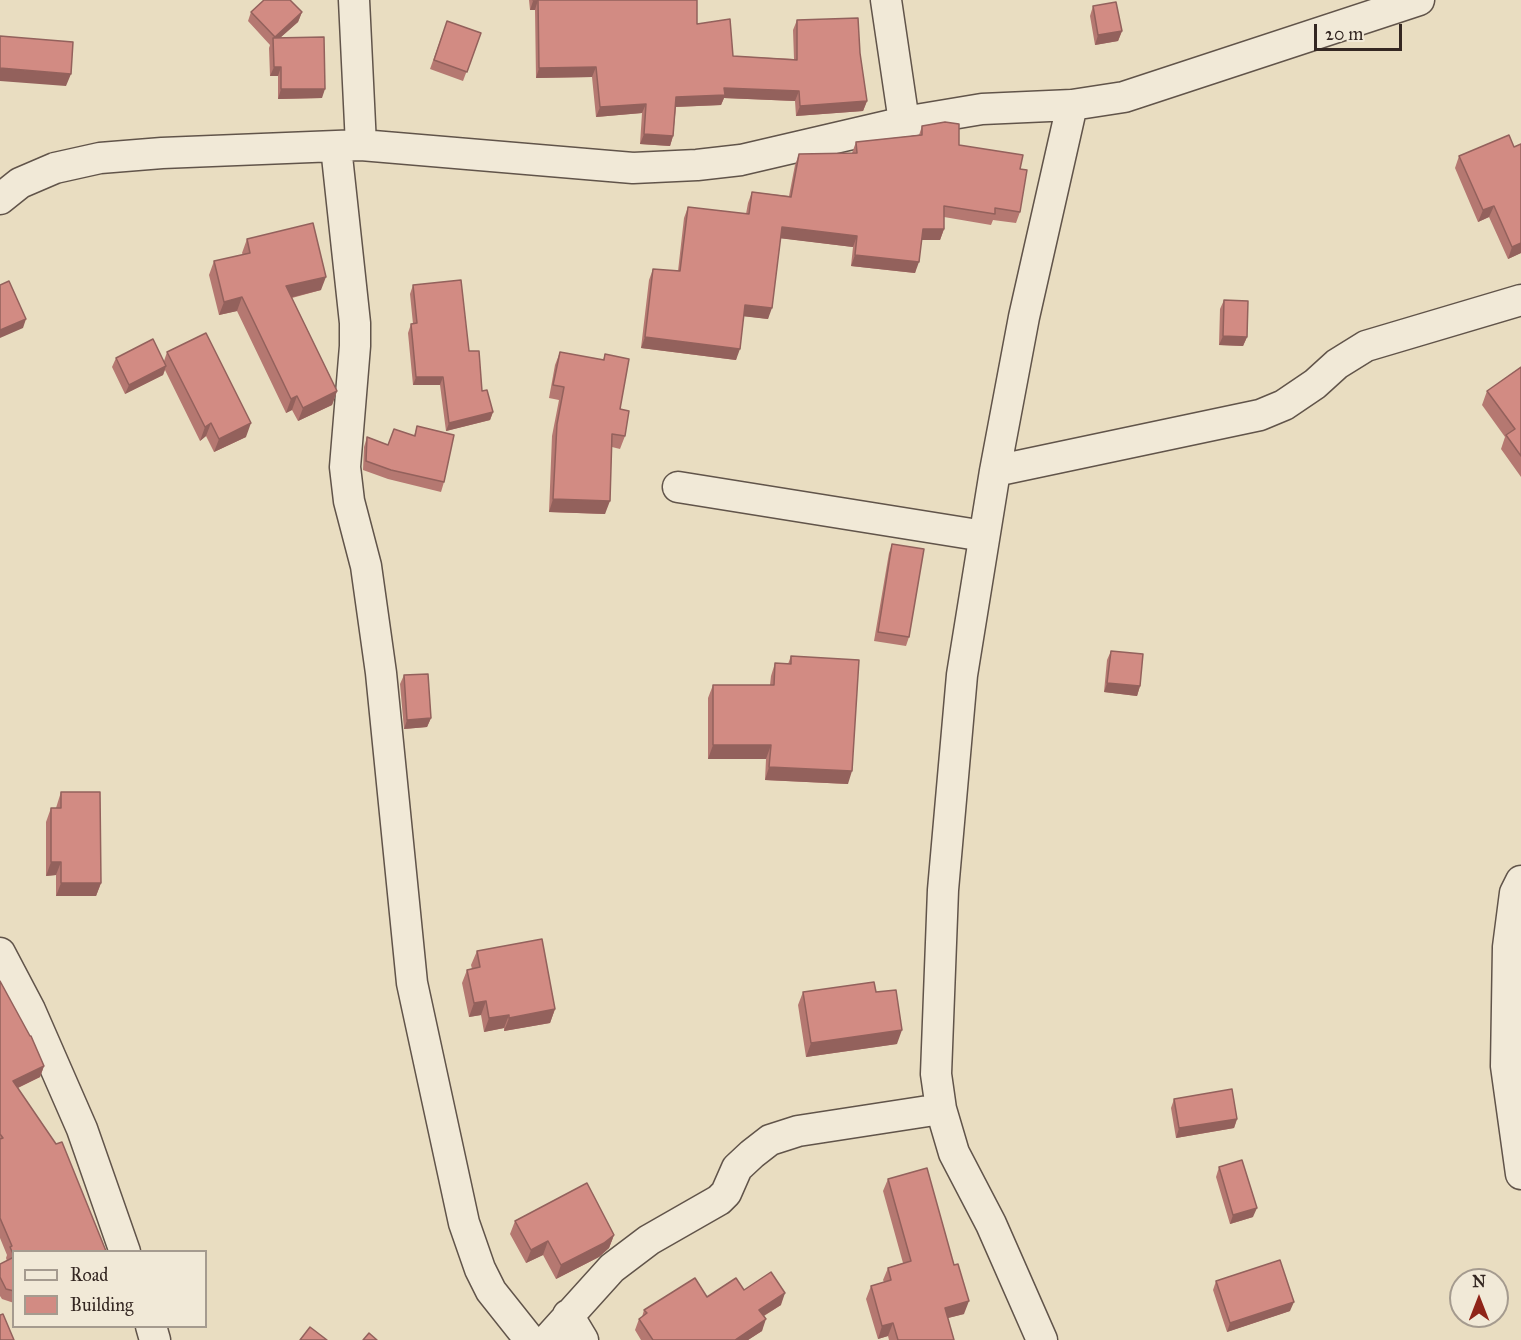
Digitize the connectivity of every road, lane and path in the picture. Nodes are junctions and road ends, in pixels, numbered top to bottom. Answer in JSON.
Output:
{"nodes":[{"id":1,"x":354,"y":0,"type":"edge"},
{"id":2,"x":886,"y":0,"type":"edge"},
{"id":3,"x":1419,"y":0,"type":"edge"},
{"id":4,"x":1072,"y":105,"type":"junction"},
{"id":5,"x":904,"y":122,"type":"junction"},
{"id":6,"x":349,"y":146,"type":"junction"},
{"id":7,"x":0,"y":199,"type":"edge"},
{"id":8,"x":1521,"y":300,"type":"edge"},
{"id":9,"x":995,"y":471,"type":"junction"},
{"id":10,"x":678,"y":487,"type":"dead end"},
{"id":11,"x":984,"y":536,"type":"junction"},
{"id":12,"x":1521,"y":881,"type":"edge"},
{"id":13,"x":0,"y":952,"type":"edge"},
{"id":14,"x":940,"y":1109,"type":"junction"},
{"id":15,"x":1521,"y":1174,"type":"edge"},
{"id":16,"x":124,"y":1250,"type":"edge"},
{"id":17,"x":575,"y":1328,"type":"edge"},
{"id":18,"x":530,"y":1340,"type":"edge"},
{"id":19,"x":547,"y":1340,"type":"edge"},
{"id":20,"x":1042,"y":1340,"type":"edge"}],
"edges":[{"from":1,"to":6,"type":"street"},
{"from":2,"to":5,"type":"street"},
{"from":3,"to":4,"type":"street"},
{"from":4,"to":5,"type":"street"},
{"from":4,"to":9,"type":"street"},
{"from":5,"to":6,"type":"street"},
{"from":6,"to":7,"type":"street"},
{"from":6,"to":18,"type":"street"},
{"from":8,"to":9,"type":"street"},
{"from":9,"to":11,"type":"street"},
{"from":10,"to":11,"type":"street"},
{"from":11,"to":14,"type":"street"},
{"from":12,"to":15,"type":"street"},
{"from":13,"to":16,"type":"street"},
{"from":14,"to":17,"type":"street"},
{"from":14,"to":20,"type":"street"},
{"from":17,"to":19,"type":"street"}]}
